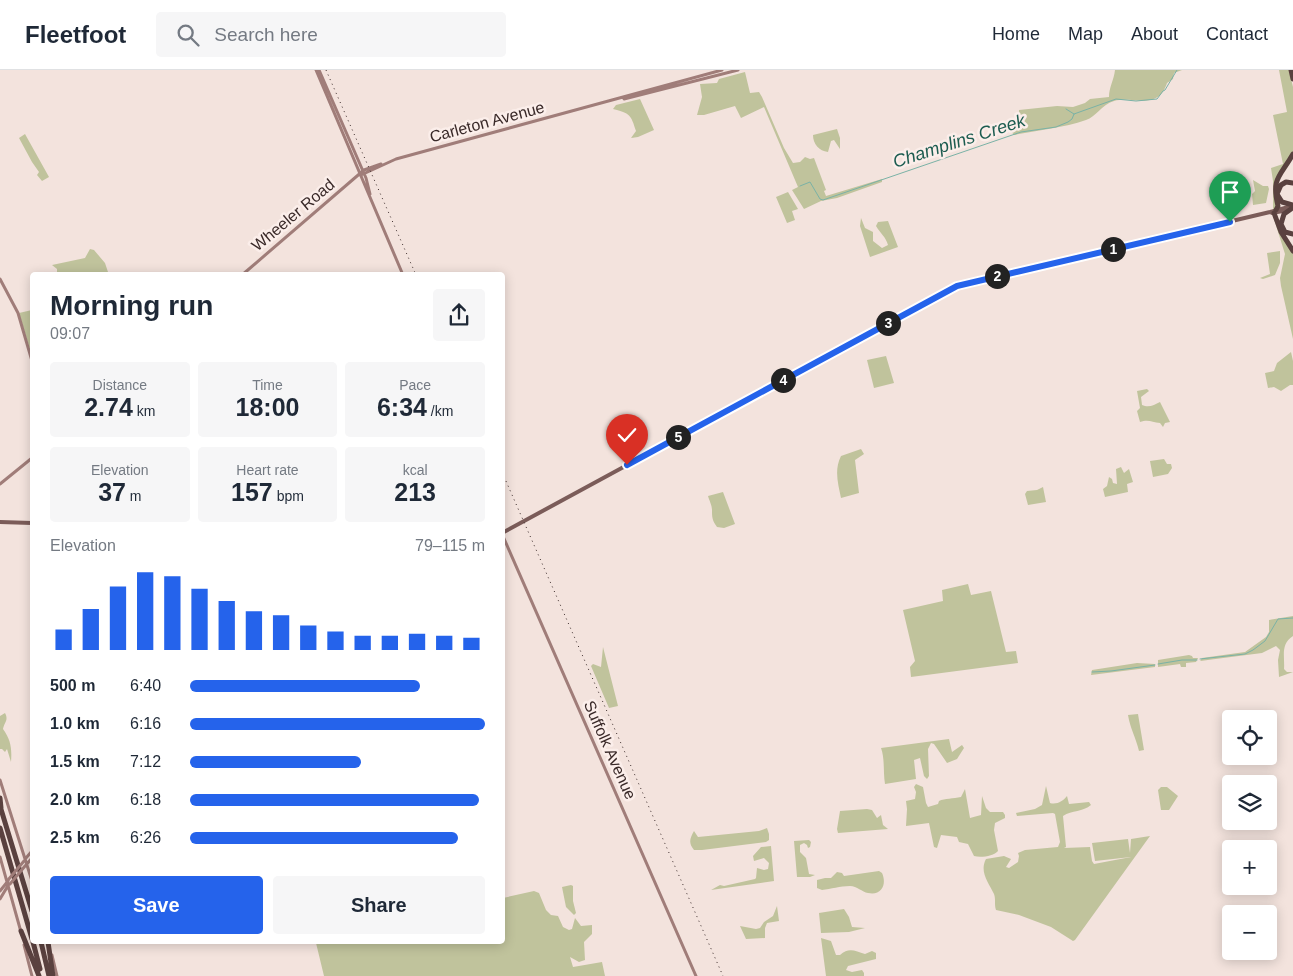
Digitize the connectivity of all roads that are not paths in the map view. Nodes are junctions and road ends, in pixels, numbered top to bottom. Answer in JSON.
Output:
{"nodes":[{"id":1,"x":318,"y":70,"type":"edge"},
{"id":2,"x":722,"y":70,"type":"edge"},
{"id":3,"x":738,"y":70,"type":"edge"},
{"id":4,"x":1291,"y":70,"type":"edge"},
{"id":5,"x":1293,"y":79,"type":"edge"},
{"id":6,"x":597,"y":105,"type":"junction"},
{"id":7,"x":1293,"y":154,"type":"edge"},
{"id":8,"x":360,"y":164,"type":"junction"},
{"id":9,"x":370,"y":169,"type":"junction"},
{"id":10,"x":363,"y":174,"type":"junction"},
{"id":11,"x":1293,"y":183,"type":"edge"},
{"id":12,"x":1293,"y":207,"type":"edge"},
{"id":13,"x":1273,"y":212,"type":"junction"},
{"id":14,"x":1293,"y":234,"type":"edge"},
{"id":15,"x":1293,"y":251,"type":"edge"},
{"id":16,"x":246,"y":272,"type":"edge"},
{"id":17,"x":403,"y":272,"type":"edge"},
{"id":18,"x":0,"y":279,"type":"edge"},
{"id":19,"x":30,"y":354,"type":"edge"},
{"id":20,"x":30,"y":460,"type":"edge"},
{"id":21,"x":0,"y":484,"type":"edge"},
{"id":22,"x":0,"y":522,"type":"edge"},
{"id":23,"x":30,"y":523,"type":"edge"},
{"id":24,"x":505,"y":532,"type":"edge"},
{"id":25,"x":505,"y":541,"type":"edge"},
{"id":26,"x":0,"y":780,"type":"edge"},
{"id":27,"x":0,"y":798,"type":"edge"},
{"id":28,"x":1,"y":808,"type":"edge"},
{"id":29,"x":0,"y":828,"type":"edge"},
{"id":30,"x":24,"y":852,"type":"junction"},
{"id":31,"x":30,"y":852,"type":"edge"},
{"id":32,"x":30,"y":855,"type":"edge"},
{"id":33,"x":0,"y":857,"type":"edge"},
{"id":34,"x":30,"y":859,"type":"edge"},
{"id":35,"x":26,"y":862,"type":"junction"},
{"id":36,"x":30,"y":875,"type":"edge"},
{"id":37,"x":8,"y":883,"type":"junction"},
{"id":38,"x":0,"y":891,"type":"edge"},
{"id":39,"x":11,"y":897,"type":"junction"},
{"id":40,"x":0,"y":898,"type":"edge"},
{"id":41,"x":30,"y":904,"type":"edge"},
{"id":42,"x":21,"y":931,"type":"junction"},
{"id":43,"x":30,"y":931,"type":"edge"},
{"id":44,"x":34,"y":944,"type":"edge"},
{"id":45,"x":41,"y":944,"type":"edge"},
{"id":46,"x":48,"y":944,"type":"edge"},
{"id":47,"x":49,"y":944,"type":"edge"},
{"id":48,"x":32,"y":976,"type":"edge"},
{"id":49,"x":40,"y":976,"type":"edge"},
{"id":50,"x":48,"y":976,"type":"edge"},
{"id":51,"x":53,"y":976,"type":"edge"},
{"id":52,"x":57,"y":976,"type":"edge"},
{"id":53,"x":696,"y":976,"type":"edge"}],
"edges":[{"from":1,"to":8,"type":"main road"},
{"from":1,"to":10,"type":"main road"},
{"from":2,"to":6,"type":"main road","name":"Carleton Avenue"},
{"from":3,"to":6,"type":"main road","name":"Carleton Avenue"},
{"from":4,"to":5,"type":"highway"},
{"from":6,"to":9,"type":"main road","name":"Carleton Avenue"},
{"from":7,"to":13,"type":"highway"},
{"from":8,"to":9,"type":"main road"},
{"from":8,"to":10,"type":"main road"},
{"from":9,"to":10,"type":"main road","name":"Wheeler Road"},
{"from":10,"to":16,"type":"main road","name":"Wheeler Road"},
{"from":10,"to":17,"type":"main road"},
{"from":11,"to":12,"type":"highway"},
{"from":12,"to":13,"type":"main road"},
{"from":12,"to":14,"type":"highway"},
{"from":13,"to":15,"type":"highway"},
{"from":13,"to":24,"type":"main road"},
{"from":18,"to":19,"type":"main road"},
{"from":20,"to":21,"type":"main road"},
{"from":22,"to":23,"type":"main road"},
{"from":25,"to":53,"type":"main road","name":"Suffolk Avenue"},
{"from":26,"to":30,"type":"main road"},
{"from":27,"to":28,"type":"highway"},
{"from":28,"to":41,"type":"highway"},
{"from":29,"to":43,"type":"highway"},
{"from":30,"to":31,"type":"main road"},
{"from":30,"to":35,"type":"main road"},
{"from":32,"to":35,"type":"main road"},
{"from":33,"to":37,"type":"main road"},
{"from":34,"to":35,"type":"main road"},
{"from":35,"to":36,"type":"main road"},
{"from":35,"to":37,"type":"main road","bridge":true},
{"from":37,"to":38,"type":"main road"},
{"from":37,"to":39,"type":"main road"},
{"from":37,"to":40,"type":"main road"},
{"from":39,"to":40,"type":"main road"},
{"from":39,"to":42,"type":"main road"},
{"from":42,"to":48,"type":"main road"},
{"from":42,"to":49,"type":"highway"},
{"from":44,"to":49,"type":"highway"},
{"from":45,"to":50,"type":"highway"},
{"from":46,"to":51,"type":"highway"},
{"from":47,"to":52,"type":"main road"}]}
